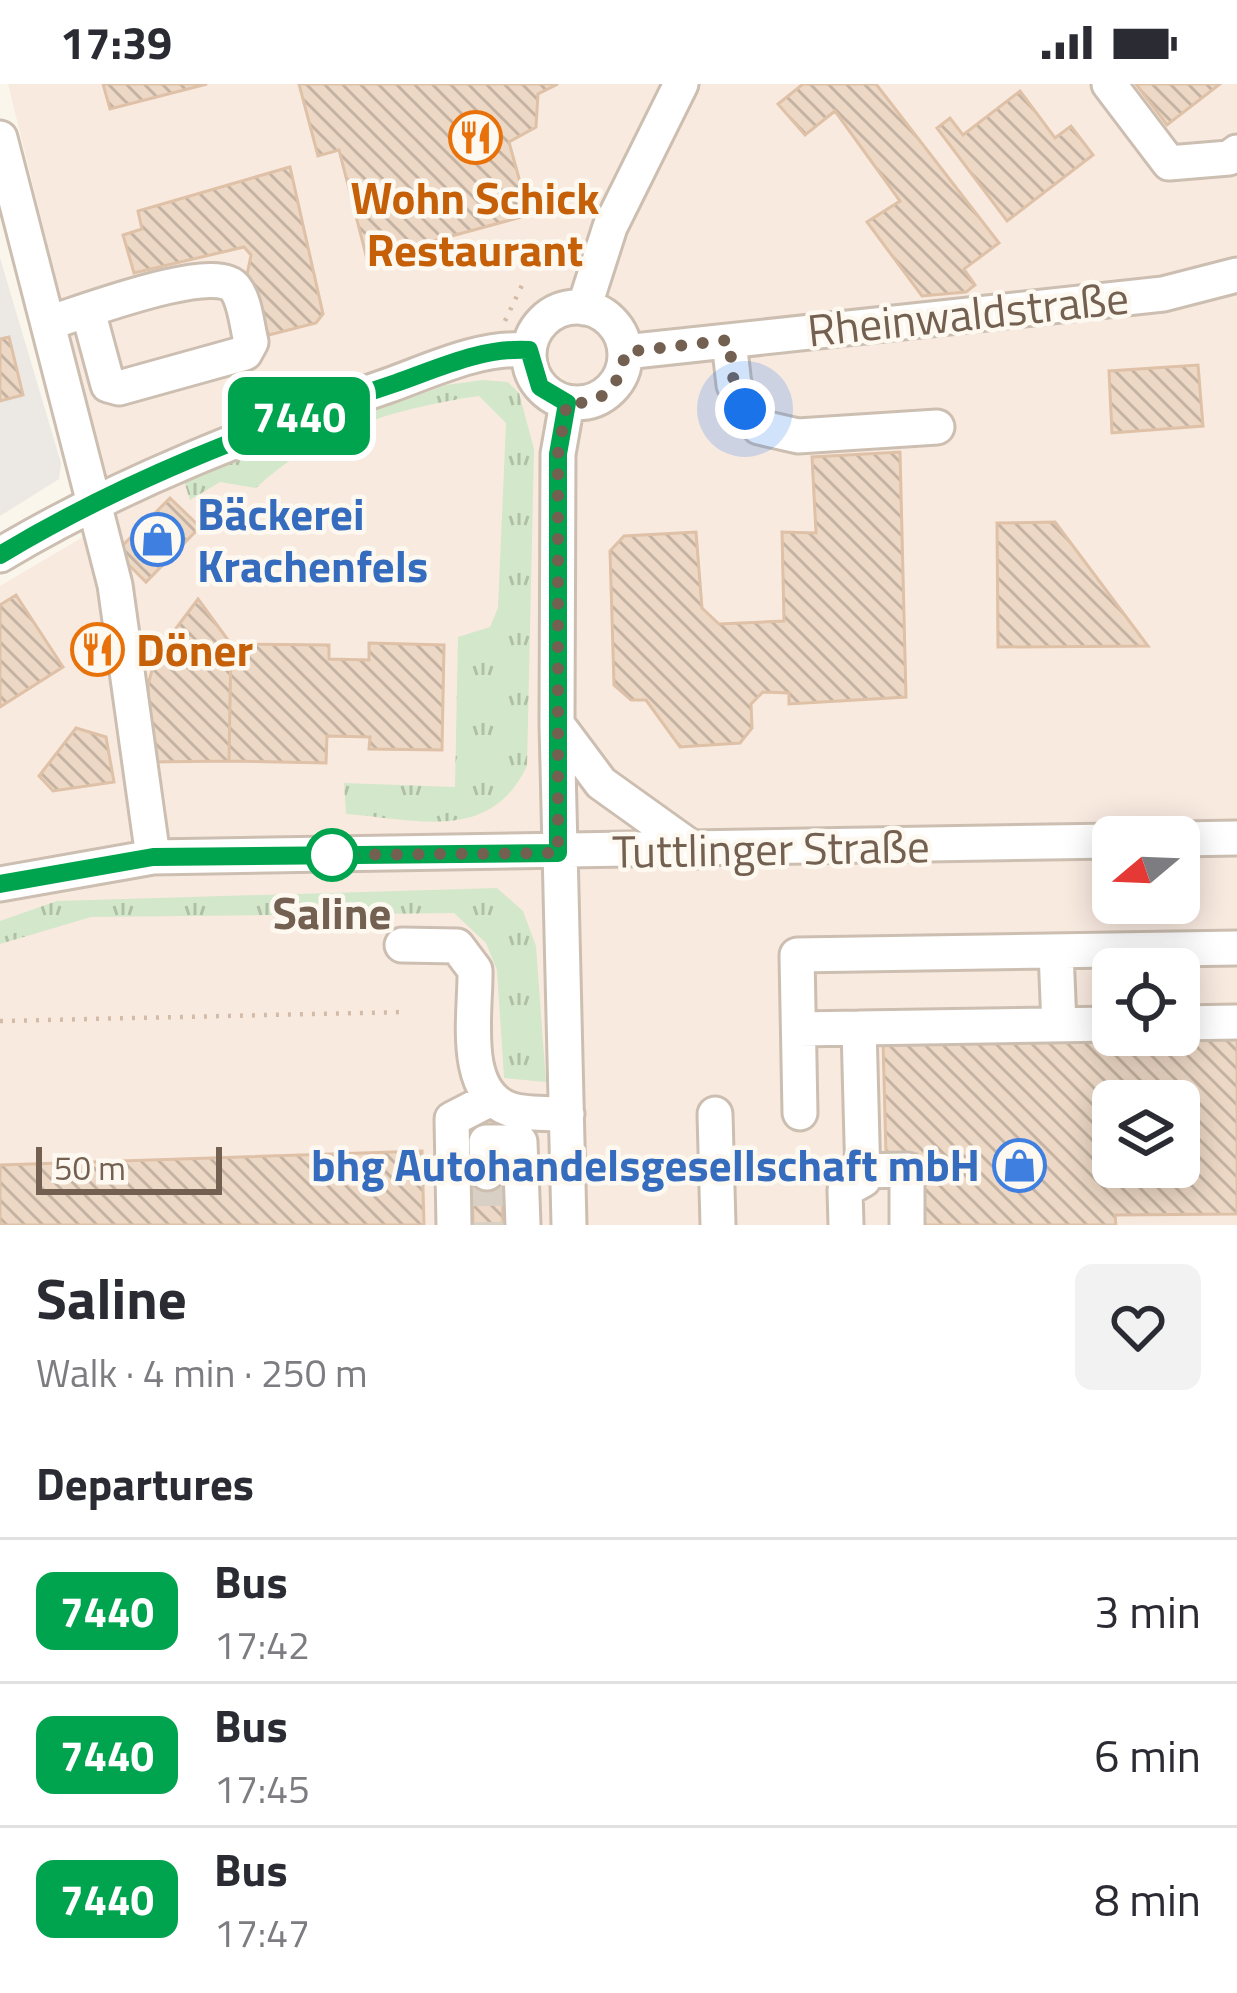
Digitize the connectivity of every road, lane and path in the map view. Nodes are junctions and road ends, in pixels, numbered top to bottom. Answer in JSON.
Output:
{"nodes":[{"id":1,"x":681,"y":84,"type":"edge"},
{"id":2,"x":1109,"y":84,"type":"edge"},
{"id":3,"x":0,"y":138,"type":"edge"},
{"id":4,"x":1234,"y":160,"type":"edge"},
{"id":5,"x":1237,"y":275,"type":"edge"},
{"id":6,"x":523,"y":283,"type":"dead end"},
{"id":7,"x":584,"y":308,"type":"junction"},
{"id":8,"x":88,"y":311,"type":"junction"},
{"id":9,"x":48,"y":323,"type":"junction"},
{"id":10,"x":729,"y":340,"type":"junction"},
{"id":11,"x":529,"y":350,"type":"junction"},
{"id":12,"x":491,"y":351,"type":"junction"},
{"id":13,"x":625,"y":352,"type":"junction"},
{"id":14,"x":567,"y":403,"type":"junction"},
{"id":15,"x":937,"y":427,"type":"dead end"},
{"id":16,"x":92,"y":500,"type":"junction"},
{"id":17,"x":0,"y":555,"type":"edge"},
{"id":18,"x":557,"y":724,"type":"junction"},
{"id":19,"x":1237,"y":838,"type":"edge"},
{"id":20,"x":1200,"y":839,"type":"edge"},
{"id":21,"x":1092,"y":841,"type":"edge"},
{"id":22,"x":696,"y":850,"type":"junction"},
{"id":23,"x":558,"y":853,"type":"junction"},
{"id":24,"x":153,"y":857,"type":"junction"},
{"id":25,"x":0,"y":884,"type":"edge"},
{"id":26,"x":402,"y":945,"type":"dead end"},
{"id":27,"x":1237,"y":949,"type":"edge"},
{"id":28,"x":1057,"y":951,"type":"junction"},
{"id":29,"x":1092,"y":953,"type":"edge"},
{"id":30,"x":1200,"y":955,"type":"edge"},
{"id":31,"x":404,"y":1012,"type":"dead end"},
{"id":32,"x":0,"y":1021,"type":"edge"},
{"id":33,"x":1237,"y":1022,"type":"edge"},
{"id":34,"x":1200,"y":1023,"type":"edge"},
{"id":35,"x":1092,"y":1024,"type":"edge"},
{"id":36,"x":1059,"y":1025,"type":"junction"},
{"id":37,"x":860,"y":1028,"type":"junction"},
{"id":38,"x":799,"y":1029,"type":"junction"},
{"id":39,"x":491,"y":1100,"type":"junction"},
{"id":40,"x":800,"y":1113,"type":"dead end"},
{"id":41,"x":567,"y":1114,"type":"junction"},
{"id":42,"x":715,"y":1114,"type":"dead end"},
{"id":43,"x":862,"y":1171,"type":"junction"},
{"id":44,"x":487,"y":1173,"type":"tunnel mouth"},
{"id":45,"x":454,"y":1225,"type":"edge"},
{"id":46,"x":523,"y":1225,"type":"edge"},
{"id":47,"x":568,"y":1225,"type":"edge"},
{"id":48,"x":718,"y":1225,"type":"edge"},
{"id":49,"x":846,"y":1225,"type":"edge"},
{"id":50,"x":907,"y":1225,"type":"edge"}],
"edges":[{"from":1,"to":7,"type":"street"},
{"from":2,"to":4,"type":"street"},
{"from":3,"to":9,"type":"street"},
{"from":5,"to":10,"type":"street","name":"Rheinwaldstraße"},
{"from":6,"to":12,"type":"path"},
{"from":7,"to":11,"type":"street"},
{"from":7,"to":13,"type":"street"},
{"from":8,"to":8,"type":"street"},
{"from":8,"to":9,"type":"street"},
{"from":9,"to":16,"type":"street"},
{"from":10,"to":13,"type":"street","name":"Rheinwaldstraße"},
{"from":10,"to":15,"type":"street"},
{"from":11,"to":12,"type":"street"},
{"from":11,"to":14,"type":"street"},
{"from":12,"to":16,"type":"street"},
{"from":13,"to":14,"type":"street"},
{"from":14,"to":18,"type":"street"},
{"from":16,"to":17,"type":"street"},
{"from":16,"to":24,"type":"street"},
{"from":18,"to":22,"type":"street"},
{"from":18,"to":23,"type":"street"},
{"from":19,"to":20,"type":"street"},
{"from":21,"to":22,"type":"street","name":"Tuttlinger Straße"},
{"from":22,"to":23,"type":"street","name":"Tuttlinger Straße"},
{"from":23,"to":24,"type":"street","name":"Tuttlinger Straße"},
{"from":23,"to":41,"type":"street"},
{"from":24,"to":25,"type":"street","name":"Tuttlinger Straße"},
{"from":26,"to":39,"type":"street"},
{"from":27,"to":30,"type":"street"},
{"from":28,"to":29,"type":"street"},
{"from":28,"to":36,"type":"street"},
{"from":28,"to":38,"type":"street"},
{"from":31,"to":32,"type":"path"},
{"from":33,"to":34,"type":"street"},
{"from":35,"to":36,"type":"street"},
{"from":36,"to":37,"type":"street"},
{"from":37,"to":38,"type":"street"},
{"from":37,"to":43,"type":"street"},
{"from":38,"to":40,"type":"street"},
{"from":39,"to":41,"type":"street"},
{"from":39,"to":45,"type":"street"},
{"from":41,"to":47,"type":"street"},
{"from":42,"to":48,"type":"street"},
{"from":43,"to":49,"type":"street"},
{"from":43,"to":50,"type":"street"},
{"from":44,"to":46,"type":"street"}]}
